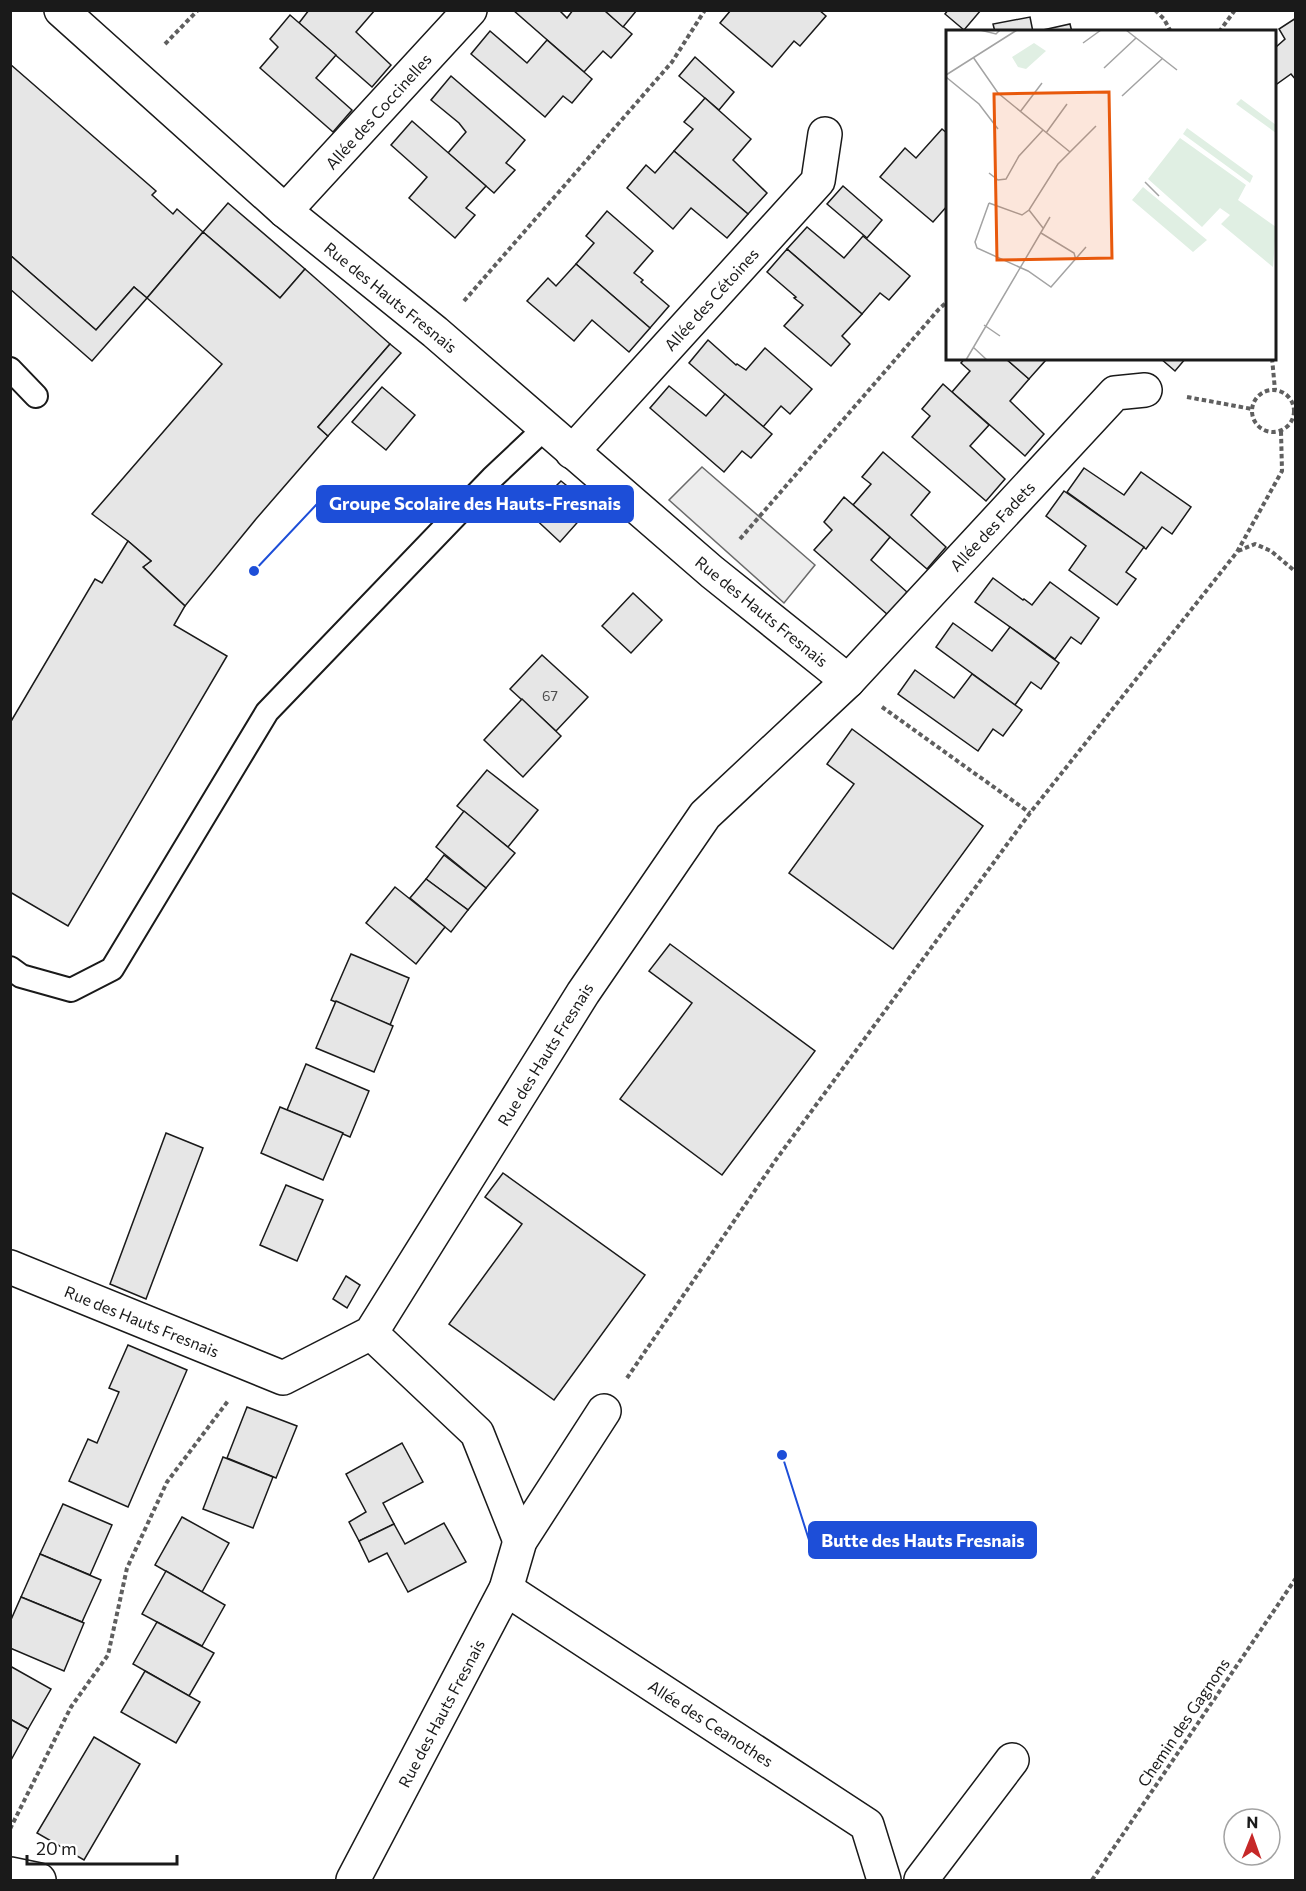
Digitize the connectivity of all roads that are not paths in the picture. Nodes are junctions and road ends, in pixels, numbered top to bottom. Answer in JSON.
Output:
{"nodes":[{"id":1,"x":61,"y":10,"type":"edge"},
{"id":2,"x":470,"y":10,"type":"edge"},
{"id":3,"x":825,"y":134,"type":"dead end"},
{"id":4,"x":285,"y":211,"type":"junction"},
{"id":5,"x":10,"y":369,"type":"edge"},
{"id":6,"x":1145,"y":390,"type":"road end"},
{"id":7,"x":36,"y":396,"type":"dead end"},
{"id":8,"x":545,"y":428,"type":"junction"},
{"id":9,"x":572,"y":452,"type":"junction"},
{"id":10,"x":848,"y":681,"type":"junction"},
{"id":11,"x":10,"y":968,"type":"edge"},
{"id":12,"x":10,"y":1267,"type":"edge"},
{"id":13,"x":371,"y":1333,"type":"junction"},
{"id":14,"x":604,"y":1411,"type":"road end"},
{"id":15,"x":520,"y":1541,"type":"junction"},
{"id":16,"x":506,"y":1589,"type":"junction"},
{"id":17,"x":1012,"y":1760,"type":"dead end"},
{"id":18,"x":10,"y":1874,"type":"edge"},
{"id":19,"x":39,"y":1881,"type":"edge"},
{"id":20,"x":353,"y":1881,"type":"edge"},
{"id":21,"x":884,"y":1881,"type":"edge"},
{"id":22,"x":921,"y":1881,"type":"edge"}],
"edges":[{"from":1,"to":4,"type":"street","name":"Rue des Hauts Fresnais"},
{"from":2,"to":4,"type":"street","name":"Allée des Coccinelles"},
{"from":3,"to":9,"type":"street","name":"Allée des Cétoines"},
{"from":4,"to":8,"type":"street","name":"Rue des Hauts Fresnais"},
{"from":5,"to":7,"type":"lane"},
{"from":6,"to":10,"type":"street","name":"Allée des Fadets"},
{"from":8,"to":9,"type":"street","name":"Rue des Hauts Fresnais"},
{"from":8,"to":11,"type":"lane"},
{"from":9,"to":10,"type":"street","name":"Rue des Hauts Fresnais"},
{"from":10,"to":13,"type":"street","name":"Rue des Hauts Fresnais"},
{"from":12,"to":13,"type":"street","name":"Rue des Hauts Fresnais"},
{"from":13,"to":15,"type":"street"},
{"from":14,"to":15,"type":"street","name":"Rue des Hauts Fresnais"},
{"from":15,"to":16,"type":"street","name":"Rue des Hauts Fresnais"},
{"from":16,"to":20,"type":"street","name":"Rue des Hauts Fresnais"},
{"from":16,"to":21,"type":"street","name":"Allée des Ceanothes"},
{"from":17,"to":22,"type":"street"},
{"from":18,"to":19,"type":"street"}]}
